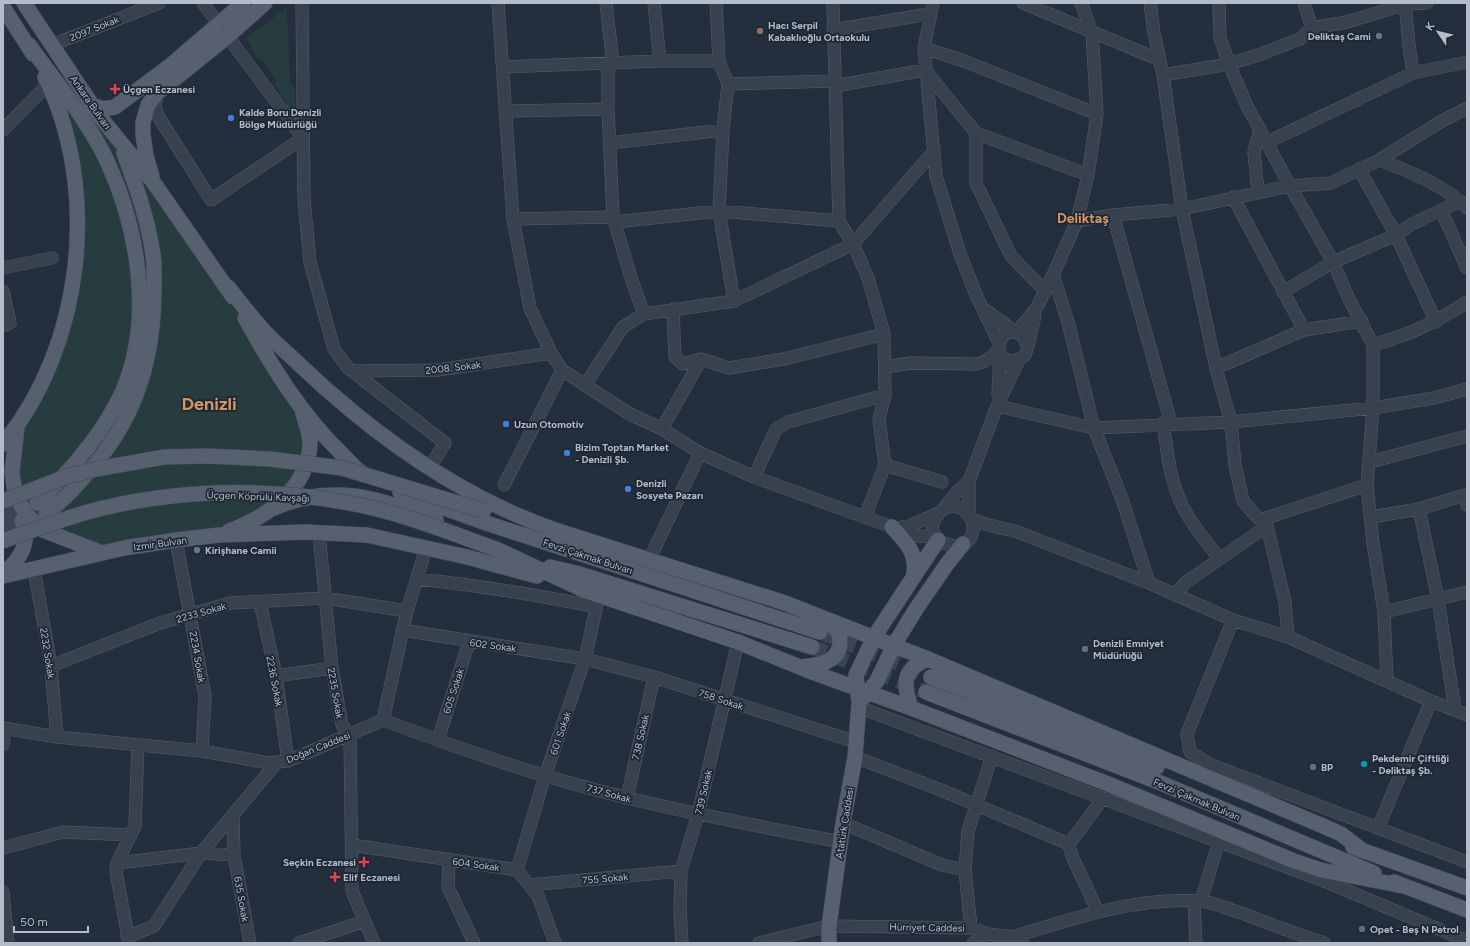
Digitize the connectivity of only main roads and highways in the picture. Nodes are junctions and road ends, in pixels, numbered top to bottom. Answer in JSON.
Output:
{"nodes":[{"id":1,"x":24,"y":3,"type":"edge"},
{"id":2,"x":243,"y":3,"type":"edge"},
{"id":3,"x":265,"y":3,"type":"edge"},
{"id":4,"x":3,"y":7,"type":"edge"},
{"id":5,"x":29,"y":46,"type":"junction"},
{"id":6,"x":91,"y":105,"type":"junction"},
{"id":7,"x":121,"y":144,"type":"junction"},
{"id":8,"x":154,"y":183,"type":"junction"},
{"id":9,"x":228,"y":288,"type":"junction"},
{"id":10,"x":301,"y":406,"type":"junction"},
{"id":11,"x":17,"y":427,"type":"junction"},
{"id":12,"x":3,"y":444,"type":"edge"},
{"id":13,"x":3,"y":494,"type":"edge"},
{"id":14,"x":3,"y":501,"type":"edge"},
{"id":15,"x":274,"y":508,"type":"junction"},
{"id":16,"x":484,"y":511,"type":"junction"},
{"id":17,"x":536,"y":523,"type":"junction"},
{"id":18,"x":892,"y":527,"type":"road end"},
{"id":19,"x":219,"y":535,"type":"junction"},
{"id":20,"x":937,"y":538,"type":"road end"},
{"id":21,"x":3,"y":541,"type":"edge"},
{"id":22,"x":966,"y":541,"type":"road end"},
{"id":23,"x":496,"y":549,"type":"junction"},
{"id":24,"x":564,"y":549,"type":"junction"},
{"id":25,"x":102,"y":553,"type":"junction"},
{"id":26,"x":576,"y":573,"type":"junction"},
{"id":27,"x":3,"y":575,"type":"edge"},
{"id":28,"x":912,"y":581,"type":"junction"},
{"id":29,"x":594,"y":597,"type":"junction"},
{"id":30,"x":821,"y":616,"type":"junction"},
{"id":31,"x":820,"y":632,"type":"tunnel mouth"},
{"id":32,"x":874,"y":637,"type":"junction"},
{"id":33,"x":894,"y":645,"type":"junction"},
{"id":34,"x":812,"y":647,"type":"tunnel mouth"},
{"id":35,"x":928,"y":659,"type":"junction"},
{"id":36,"x":801,"y":668,"type":"junction"},
{"id":37,"x":931,"y":677,"type":"tunnel mouth"},
{"id":38,"x":926,"y":692,"type":"tunnel mouth"},
{"id":39,"x":860,"y":698,"type":"junction"},
{"id":40,"x":912,"y":708,"type":"junction"},
{"id":41,"x":1362,"y":850,"type":"junction"},
{"id":42,"x":1403,"y":886,"type":"junction"},
{"id":43,"x":1467,"y":888,"type":"edge"},
{"id":44,"x":1467,"y":910,"type":"edge"},
{"id":45,"x":829,"y":943,"type":"edge"}],
"edges":[{"from":1,"to":6,"type":"main road","name":"Ankara Bulvarı"},
{"from":2,"to":6,"type":"main road"},
{"from":3,"to":8,"type":"main road"},
{"from":4,"to":5,"type":"main road","name":"Ankara Bulvarı"},
{"from":5,"to":7,"type":"main road","name":"Ankara Bulvarı"},
{"from":5,"to":11,"type":"main road","name":"Ankara Bulvarı"},
{"from":6,"to":7,"type":"main road","name":"Ankara Bulvarı"},
{"from":7,"to":8,"type":"main road","name":"Ankara Bulvarı"},
{"from":8,"to":9,"type":"main road","name":"Ankara Bulvarı"},
{"from":9,"to":10,"type":"main road","name":"Fevzi Çakmak Bulvarı"},
{"from":9,"to":17,"type":"main road"},
{"from":10,"to":15,"type":"main road"},
{"from":10,"to":24,"type":"main road","name":"Fevzi Çakmak Bulvarı"},
{"from":11,"to":12,"type":"main road"},
{"from":11,"to":25,"type":"main road"},
{"from":13,"to":27,"type":"main road"},
{"from":14,"to":16,"type":"main road","bridge":true},
{"from":15,"to":19,"type":"main road"},
{"from":15,"to":26,"type":"main road"},
{"from":16,"to":17,"type":"main road"},
{"from":16,"to":24,"type":"main road"},
{"from":17,"to":30,"type":"main road"},
{"from":18,"to":28,"type":"main road"},
{"from":19,"to":25,"type":"main road","name":"Izmir Bulvan"},
{"from":19,"to":29,"type":"main road"},
{"from":20,"to":28,"type":"main road","name":"Atatürk Caddesi"},
{"from":21,"to":23,"type":"main road","name":"Üçgen Köprülü Kavşağı","bridge":true},
{"from":22,"to":33,"type":"main road"},
{"from":23,"to":26,"type":"main road","name":"Fevzi Çakmak Bulvarı"},
{"from":23,"to":29,"type":"main road"},
{"from":24,"to":31,"type":"main road","name":"Fevzi Çakmak Bulvarı"},
{"from":25,"to":27,"type":"main road","name":"Izmir Bulvan"},
{"from":26,"to":34,"type":"main road","name":"Fevzi Çakmak Bulvarı"},
{"from":28,"to":32,"type":"main road","name":"Atatürk Caddesi"},
{"from":29,"to":36,"type":"main road"},
{"from":30,"to":32,"type":"main road"},
{"from":30,"to":36,"type":"main road"},
{"from":32,"to":33,"type":"main road"},
{"from":32,"to":39,"type":"main road","name":"Atatürk Caddesi"},
{"from":33,"to":35,"type":"main road"},
{"from":33,"to":39,"type":"main road"},
{"from":35,"to":40,"type":"main road"},
{"from":35,"to":41,"type":"main road"},
{"from":36,"to":39,"type":"main road"},
{"from":37,"to":41,"type":"main road","name":"Fevzi Çakmak Bulvarı"},
{"from":38,"to":42,"type":"main road","name":"Fevzi Çakmak Bulvarı"},
{"from":39,"to":40,"type":"main road"},
{"from":39,"to":45,"type":"main road","name":"Atatürk Caddesi"},
{"from":40,"to":42,"type":"main road"},
{"from":41,"to":43,"type":"main road","name":"Fevzi Çakmak Bulvarı"},
{"from":42,"to":44,"type":"main road","name":"Fevzi Çakmak Bulvarı"}]}
